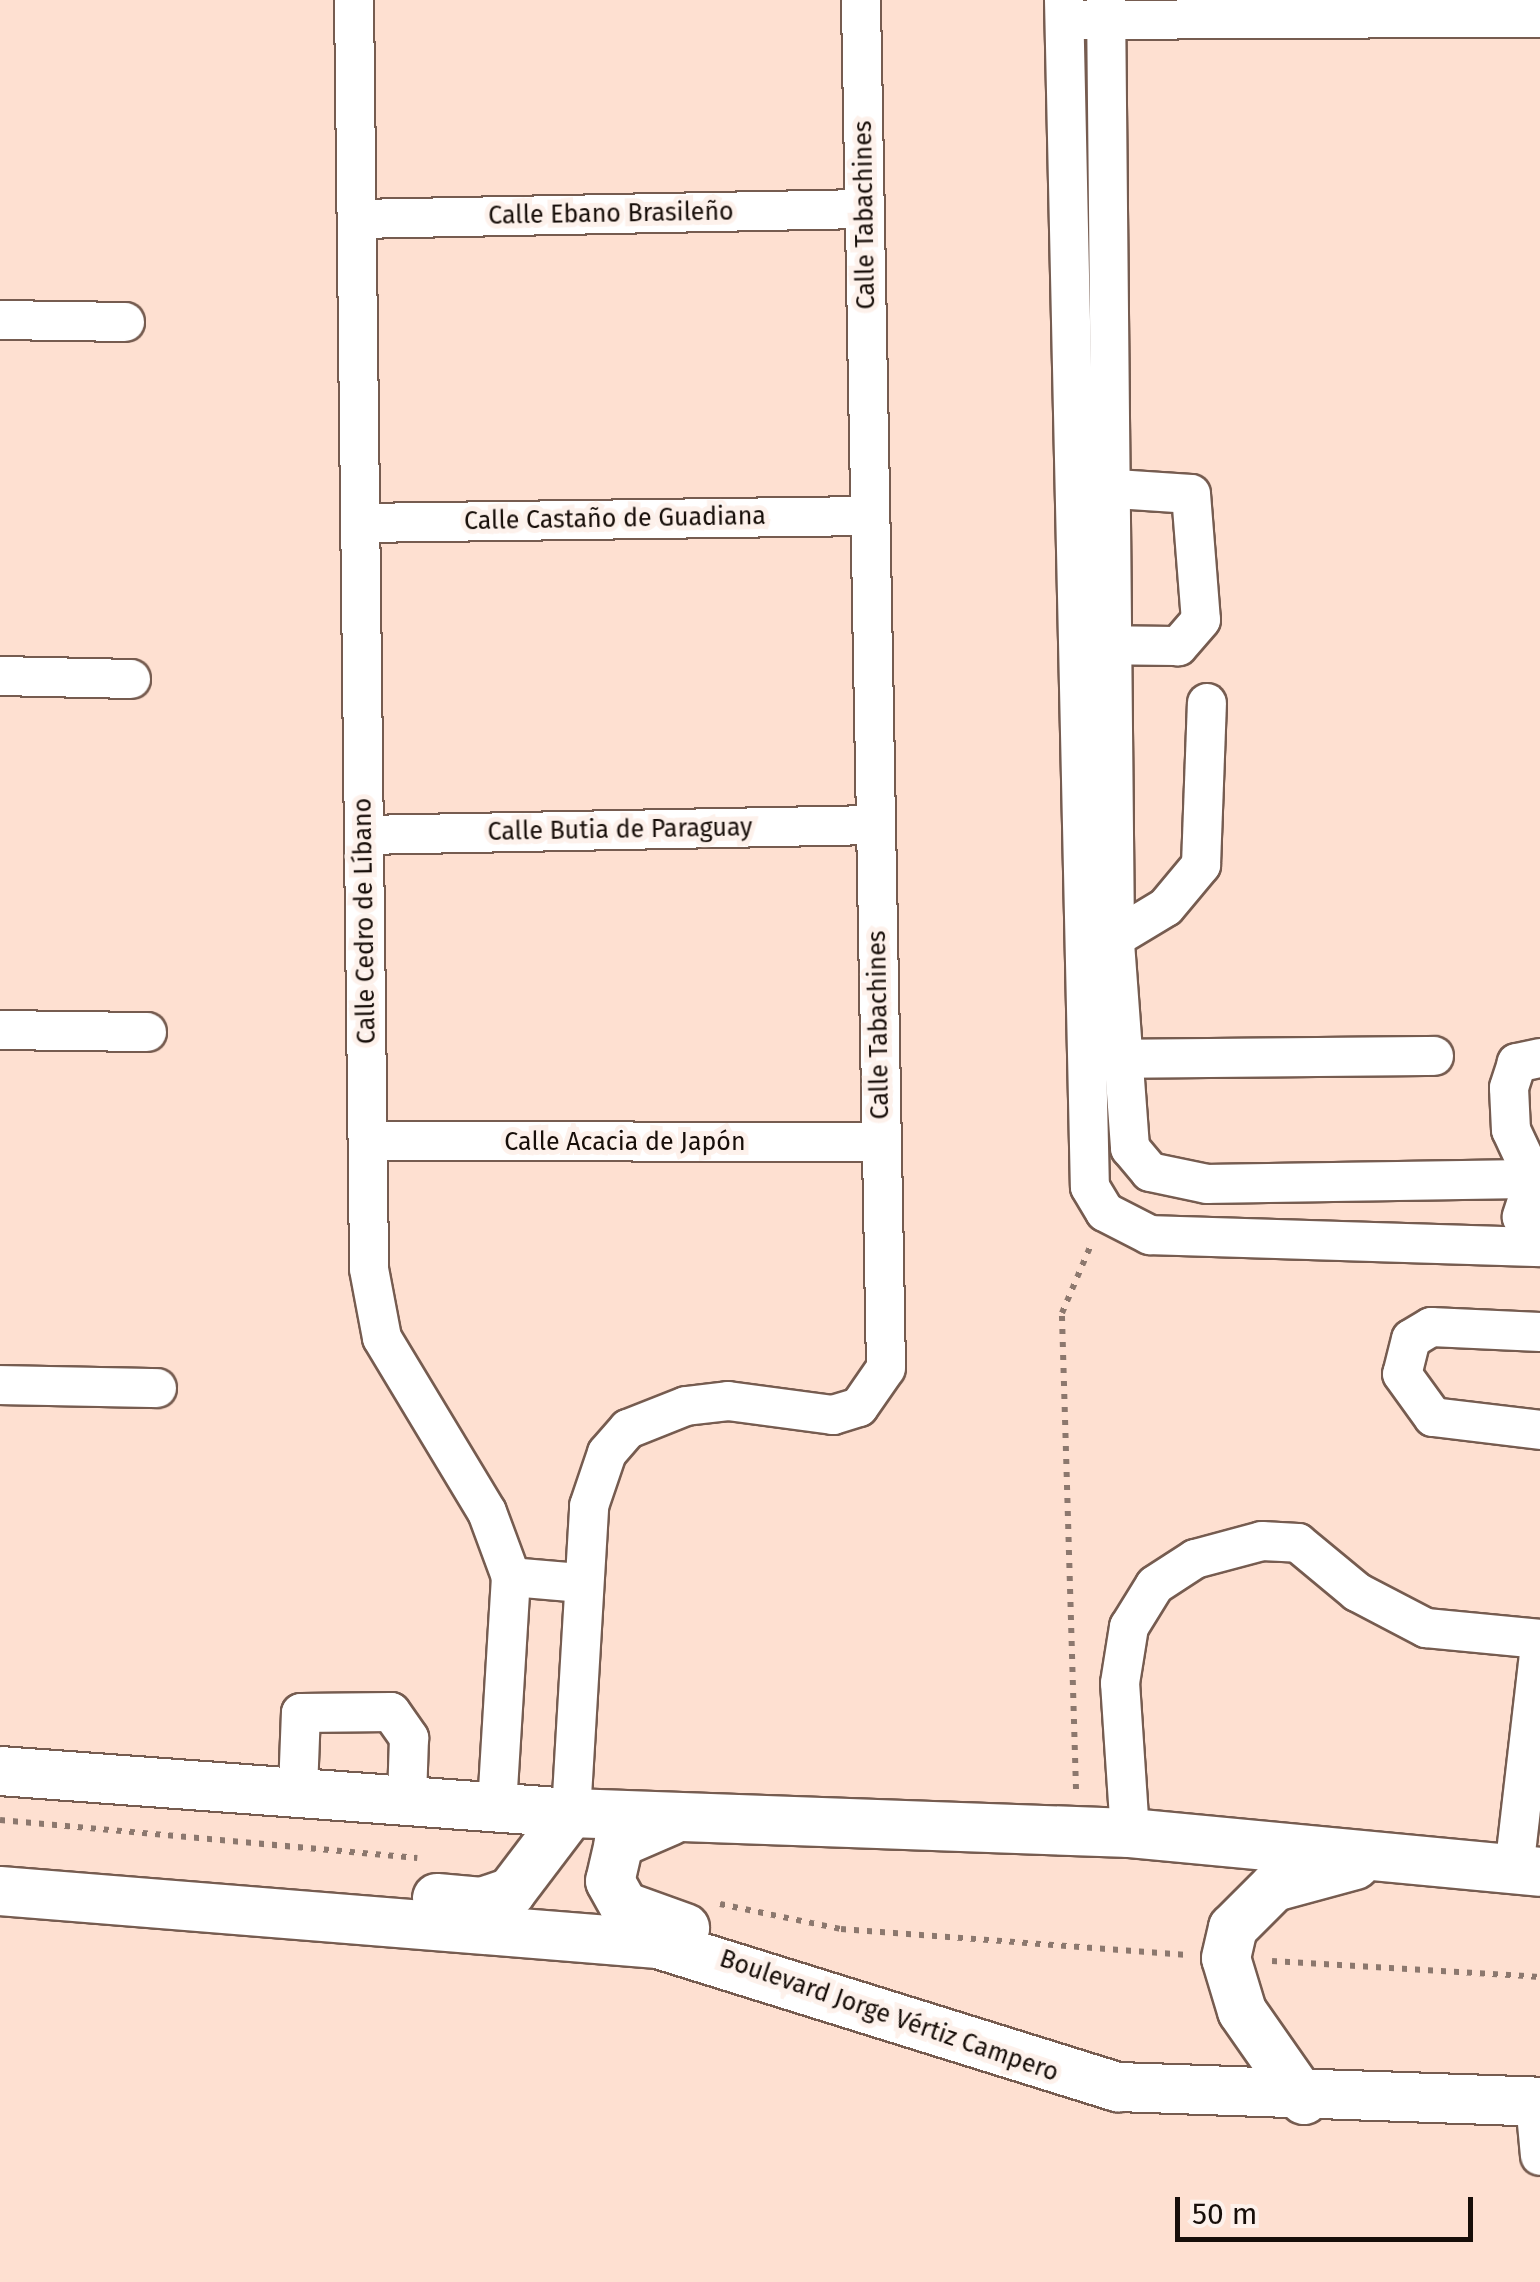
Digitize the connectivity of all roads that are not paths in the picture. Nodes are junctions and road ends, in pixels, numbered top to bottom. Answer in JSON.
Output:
{"nodes":[{"id":1,"x":354,"y":0,"type":"edge"},
{"id":2,"x":861,"y":0,"type":"edge"},
{"id":3,"x":1348,"y":9,"type":"edge"},
{"id":4,"x":1064,"y":10,"type":"edge"},
{"id":5,"x":1106,"y":10,"type":"edge"},
{"id":6,"x":1540,"y":18,"type":"edge"},
{"id":7,"x":865,"y":209,"type":"junction"},
{"id":8,"x":356,"y":219,"type":"junction"},
{"id":9,"x":0,"y":320,"type":"edge"},
{"id":10,"x":126,"y":322,"type":"dead end"},
{"id":11,"x":1108,"y":486,"type":"junction"},
{"id":12,"x":1070,"y":488,"type":"junction"},
{"id":13,"x":870,"y":516,"type":"junction"},
{"id":14,"x":360,"y":523,"type":"junction"},
{"id":15,"x":1092,"y":646,"type":"junction"},
{"id":16,"x":0,"y":676,"type":"edge"},
{"id":17,"x":131,"y":679,"type":"dead end"},
{"id":18,"x":1207,"y":703,"type":"dead end"},
{"id":19,"x":876,"y":825,"type":"junction"},
{"id":20,"x":364,"y":835,"type":"junction"},
{"id":21,"x":1098,"y":948,"type":"junction"},
{"id":22,"x":0,"y":1030,"type":"edge"},
{"id":23,"x":148,"y":1032,"type":"dead end"},
{"id":24,"x":1434,"y":1056,"type":"dead end"},
{"id":25,"x":1102,"y":1058,"type":"junction"},
{"id":26,"x":1540,"y":1058,"type":"edge"},
{"id":27,"x":368,"y":1141,"type":"junction"},
{"id":28,"x":882,"y":1142,"type":"junction"},
{"id":29,"x":1136,"y":1162,"type":"junction"},
{"id":30,"x":1537,"y":1179,"type":"edge"},
{"id":31,"x":1290,"y":1187,"type":"junction"},
{"id":32,"x":1105,"y":1212,"type":"junction"},
{"id":33,"x":1290,"y":1241,"type":"junction"},
{"id":34,"x":1540,"y":1245,"type":"edge"},
{"id":35,"x":1540,"y":1332,"type":"edge"},
{"id":36,"x":0,"y":1385,"type":"edge"},
{"id":37,"x":157,"y":1388,"type":"dead end"},
{"id":38,"x":1540,"y":1430,"type":"edge"},
{"id":39,"x":511,"y":1577,"type":"junction"},
{"id":40,"x":581,"y":1583,"type":"junction"},
{"id":41,"x":1540,"y":1641,"type":"edge"},
{"id":42,"x":0,"y":1772,"type":"edge"},
{"id":43,"x":298,"y":1790,"type":"junction"},
{"id":44,"x":407,"y":1799,"type":"junction"},
{"id":45,"x":496,"y":1807,"type":"junction"},
{"id":46,"x":572,"y":1813,"type":"junction"},
{"id":47,"x":683,"y":1817,"type":"junction"},
{"id":48,"x":1130,"y":1833,"type":"junction"},
{"id":49,"x":1398,"y":1856,"type":"junction"},
{"id":50,"x":1527,"y":1871,"type":"edge"},
{"id":51,"x":0,"y":1891,"type":"edge"},
{"id":52,"x":292,"y":1914,"type":"junction"},
{"id":53,"x":698,"y":1953,"type":"junction"},
{"id":54,"x":1304,"y":2100,"type":"junction"},
{"id":55,"x":1538,"y":2102,"type":"edge"},
{"id":56,"x":1540,"y":2156,"type":"edge"}],
"edges":[{"from":1,"to":8,"type":"street","name":"Calle Cedro de Líbano"},
{"from":2,"to":7,"type":"street","name":"Calle Tabachines"},
{"from":3,"to":5,"type":"street"},
{"from":3,"to":6,"type":"street"},
{"from":4,"to":5,"type":"street"},
{"from":4,"to":12,"type":"street"},
{"from":5,"to":11,"type":"street"},
{"from":7,"to":8,"type":"street","name":"Calle Ebano Brasileño"},
{"from":7,"to":13,"type":"street","name":"Calle Tabachines"},
{"from":8,"to":14,"type":"street","name":"Calle Cedro de Líbano"},
{"from":9,"to":10,"type":"street"},
{"from":11,"to":12,"type":"street"},
{"from":11,"to":15,"type":"street"},
{"from":11,"to":15,"type":"street"},
{"from":12,"to":15,"type":"street"},
{"from":13,"to":14,"type":"street","name":"Calle Castaño de Guadiana"},
{"from":13,"to":19,"type":"street","name":"Calle Tabachines"},
{"from":14,"to":20,"type":"street","name":"Calle Cedro de Líbano"},
{"from":15,"to":21,"type":"street"},
{"from":16,"to":17,"type":"street"},
{"from":18,"to":21,"type":"street"},
{"from":19,"to":20,"type":"street","name":"Calle Butia de Paraguay"},
{"from":19,"to":28,"type":"street","name":"Calle Tabachines"},
{"from":20,"to":27,"type":"street","name":"Calle Cedro de Líbano"},
{"from":21,"to":25,"type":"street"},
{"from":22,"to":23,"type":"street"},
{"from":24,"to":25,"type":"street"},
{"from":25,"to":29,"type":"street"},
{"from":25,"to":32,"type":"street"},
{"from":26,"to":30,"type":"street"},
{"from":27,"to":28,"type":"street","name":"Calle Acacia de Japón"},
{"from":27,"to":39,"type":"street","name":"Calle Cedro de Líbano"},
{"from":28,"to":40,"type":"street","name":"Calle Tabachines"},
{"from":29,"to":31,"type":"street"},
{"from":29,"to":32,"type":"street"},
{"from":30,"to":31,"type":"street"},
{"from":30,"to":34,"type":"street"},
{"from":31,"to":33,"type":"street"},
{"from":32,"to":33,"type":"street"},
{"from":33,"to":34,"type":"street"},
{"from":35,"to":38,"type":"street"},
{"from":36,"to":37,"type":"street"},
{"from":39,"to":40,"type":"street"},
{"from":39,"to":45,"type":"street","name":"Calle Cedro de Líbano"},
{"from":40,"to":46,"type":"street","name":"Calle Tabachines"},
{"from":41,"to":48,"type":"street"},
{"from":41,"to":50,"type":"street"},
{"from":42,"to":43,"type":"main road"},
{"from":43,"to":44,"type":"main road"},
{"from":43,"to":44,"type":"street"},
{"from":44,"to":45,"type":"main road"},
{"from":45,"to":46,"type":"main road"},
{"from":46,"to":47,"type":"main road"},
{"from":46,"to":52,"type":"main road"},
{"from":47,"to":48,"type":"main road"},
{"from":47,"to":53,"type":"main road"},
{"from":48,"to":49,"type":"main road"},
{"from":49,"to":50,"type":"main road"},
{"from":49,"to":54,"type":"main road"},
{"from":51,"to":52,"type":"main road","name":"Boulevard Jorge Vértiz Campero"},
{"from":52,"to":53,"type":"main road","name":"Boulevard Jorge Vértiz Campero"},
{"from":53,"to":54,"type":"main road","name":"Boulevard Jorge Vértiz Campero"},
{"from":54,"to":55,"type":"main road","name":"Boulevard Jorge Vértiz Campero"},
{"from":55,"to":56,"type":"street"}]}
